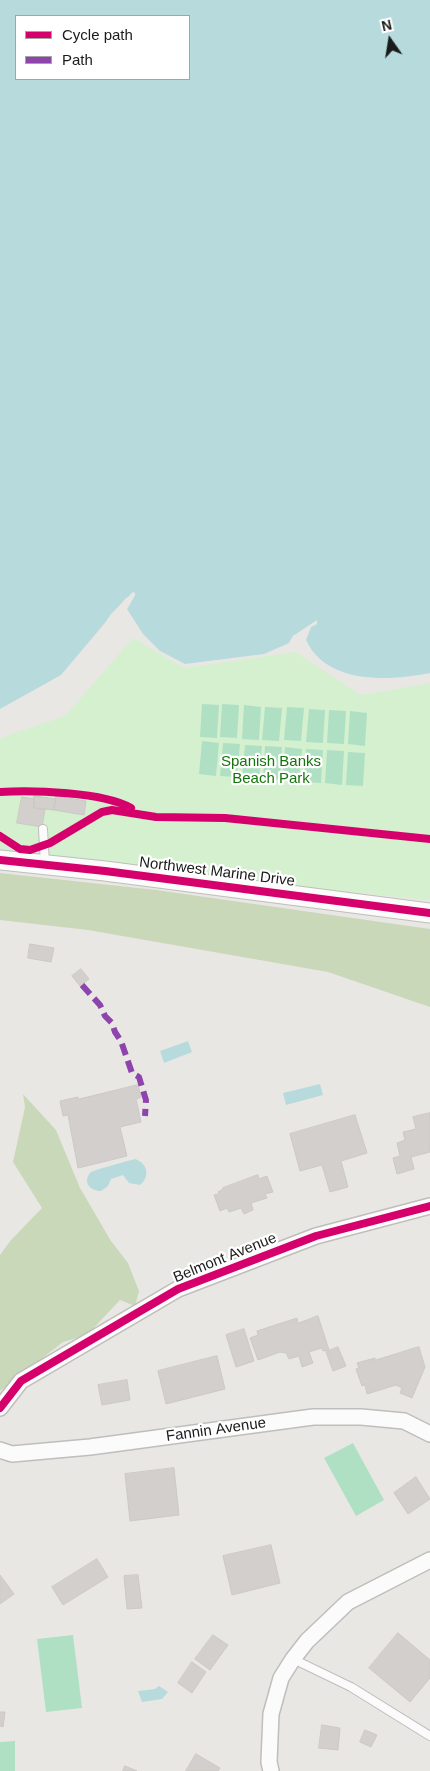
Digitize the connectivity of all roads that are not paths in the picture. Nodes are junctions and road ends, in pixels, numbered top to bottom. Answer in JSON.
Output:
{"nodes":[{"id":1,"x":43,"y":829,"type":"dead end"},
{"id":2,"x":0,"y":860,"type":"edge"},
{"id":3,"x":45,"y":864,"type":"junction"},
{"id":4,"x":430,"y":913,"type":"edge"},
{"id":5,"x":430,"y":1206,"type":"edge"},
{"id":6,"x":0,"y":1408,"type":"edge"},
{"id":7,"x":430,"y":1434,"type":"edge"},
{"id":8,"x":0,"y":1450,"type":"edge"},
{"id":9,"x":430,"y":1560,"type":"edge"},
{"id":10,"x":293,"y":1659,"type":"junction"},
{"id":11,"x":430,"y":1736,"type":"edge"},
{"id":12,"x":271,"y":1771,"type":"edge"}],
"edges":[{"from":1,"to":3,"type":"lane"},
{"from":2,"to":3,"type":"street","name":"Northwest Marine Drive"},
{"from":3,"to":4,"type":"street","name":"Northwest Marine Drive"},
{"from":5,"to":6,"type":"street","name":"Belmont Avenue"},
{"from":7,"to":8,"type":"street","name":"Fannin Avenue"},
{"from":9,"to":10,"type":"street"},
{"from":10,"to":11,"type":"lane"},
{"from":10,"to":12,"type":"street"}]}
